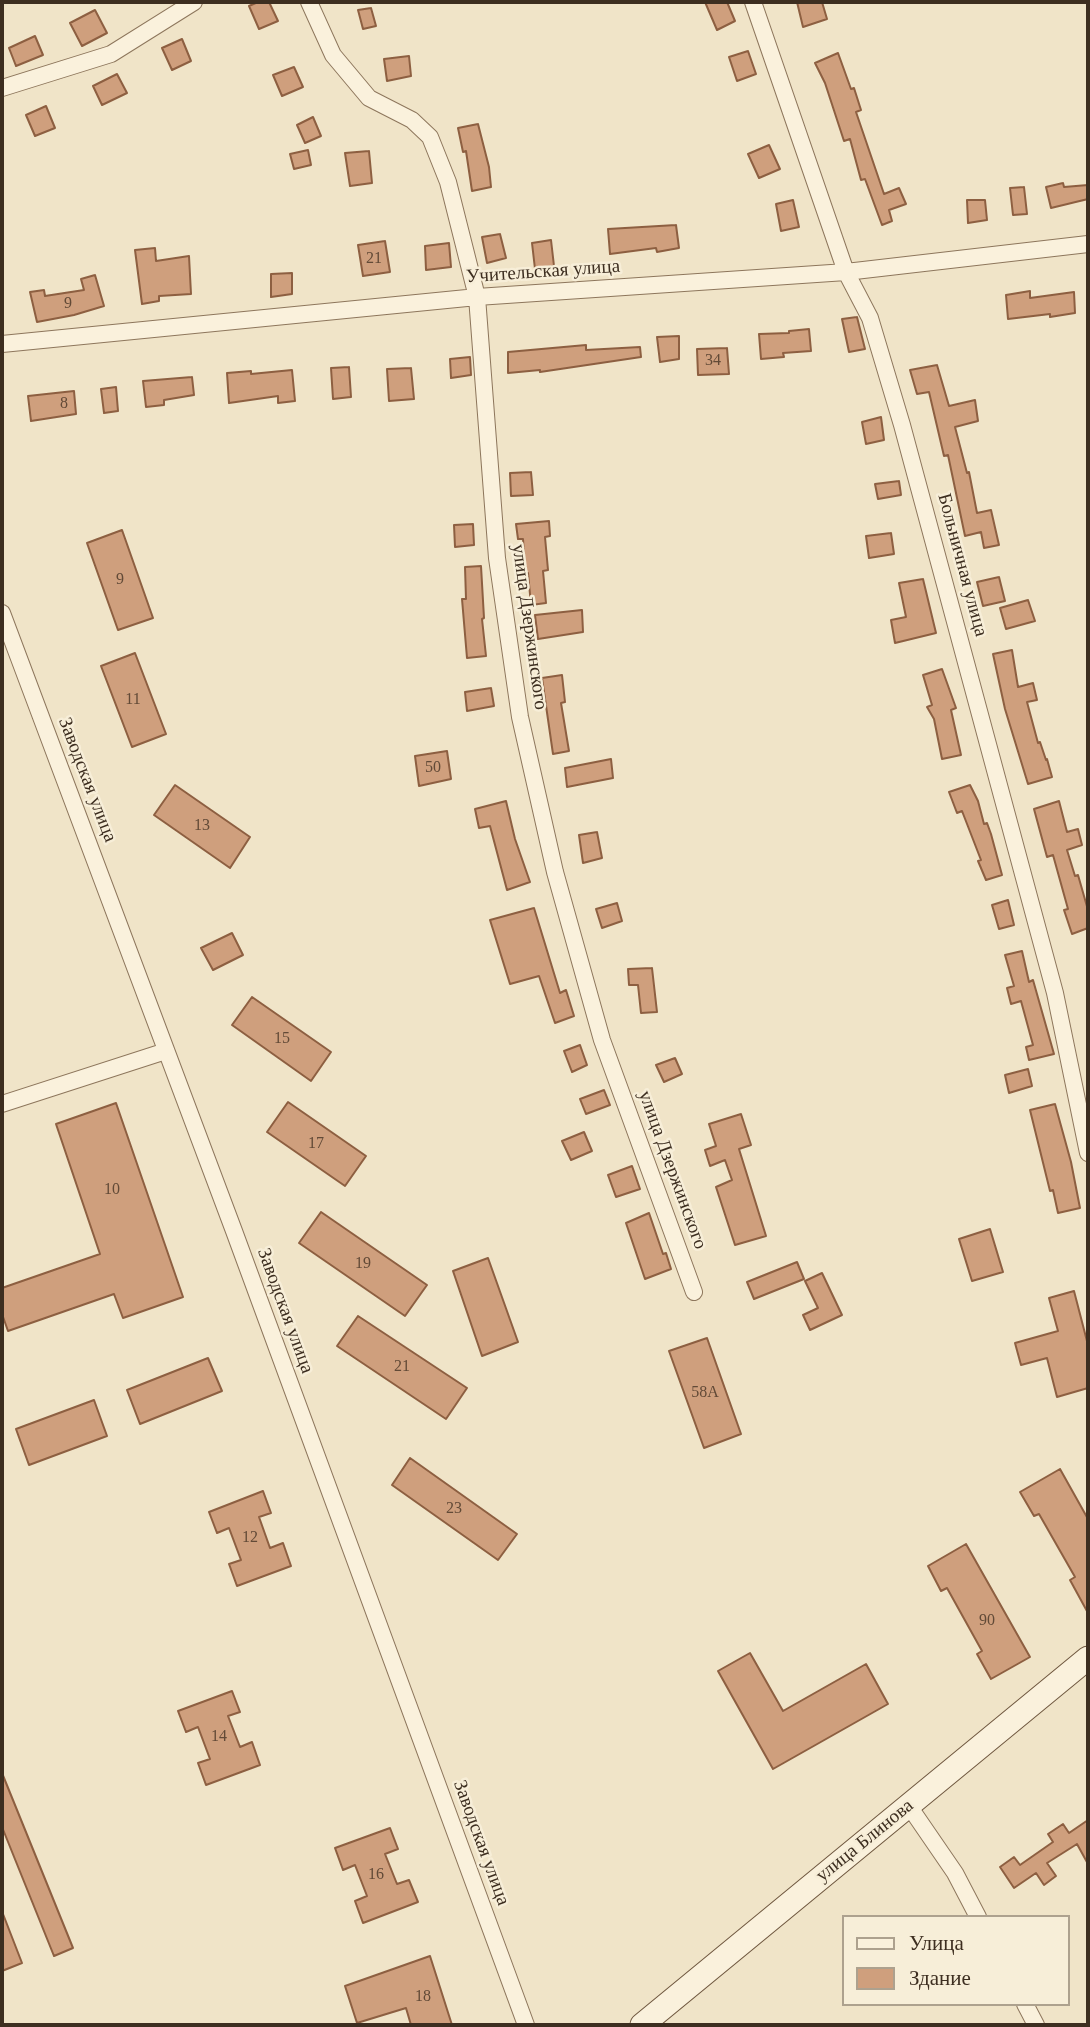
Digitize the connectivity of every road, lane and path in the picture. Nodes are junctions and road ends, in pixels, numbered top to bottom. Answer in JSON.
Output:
{"nodes":[{"id":1,"x":194,"y":2,"type":"edge"},
{"id":2,"x":309,"y":2,"type":"edge"},
{"id":3,"x":753,"y":2,"type":"edge"},
{"id":4,"x":2,"y":88,"type":"edge"},
{"id":5,"x":1088,"y":244,"type":"edge"},
{"id":6,"x":846,"y":272,"type":"junction"},
{"id":7,"x":477,"y":298,"type":"junction"},
{"id":8,"x":2,"y":344,"type":"edge"},
{"id":9,"x":2,"y":613,"type":"edge"},
{"id":10,"x":166,"y":1051,"type":"junction"},
{"id":11,"x":2,"y":1104,"type":"edge"},
{"id":12,"x":1088,"y":1153,"type":"edge"},
{"id":13,"x":694,"y":1292,"type":"dead end"},
{"id":14,"x":1088,"y":1658,"type":"edge"},
{"id":15,"x":909,"y":1805,"type":"junction"},
{"id":16,"x":977,"y":1915,"type":"edge"},
{"id":17,"x":1026,"y":2006,"type":"edge"},
{"id":18,"x":526,"y":2025,"type":"edge"},
{"id":19,"x":642,"y":2025,"type":"edge"},
{"id":20,"x":1036,"y":2025,"type":"edge"}],
"edges":[{"from":1,"to":4,"type":"street"},
{"from":2,"to":7,"type":"street","name":"улица Дзержинского"},
{"from":3,"to":6,"type":"street","name":"Больничная улица"},
{"from":5,"to":6,"type":"street","name":"Учительская улица"},
{"from":6,"to":7,"type":"street","name":"Учительская улица"},
{"from":6,"to":12,"type":"street","name":"Больничная улица"},
{"from":7,"to":8,"type":"street","name":"Учительская улица"},
{"from":7,"to":13,"type":"street","name":"улица Дзержинского"},
{"from":9,"to":10,"type":"street","name":"Заводская улица"},
{"from":10,"to":11,"type":"street"},
{"from":10,"to":18,"type":"street","name":"Заводская улица"},
{"from":14,"to":15,"type":"main road","name":"улица Блинова"},
{"from":15,"to":16,"type":"street"},
{"from":15,"to":19,"type":"main road","name":"улица Блинова"},
{"from":17,"to":20,"type":"street"}]}
